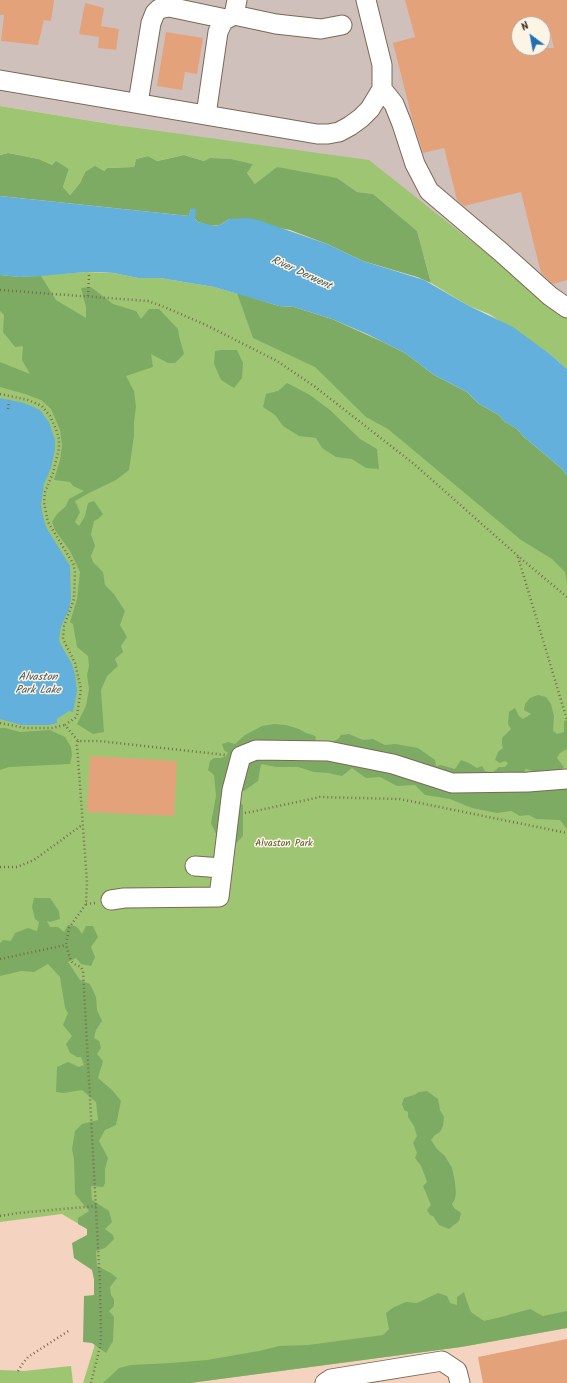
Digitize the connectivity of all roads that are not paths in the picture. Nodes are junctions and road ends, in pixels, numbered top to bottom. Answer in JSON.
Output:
{"nodes":[{"id":1,"x":366,"y":0,"type":"edge"},
{"id":2,"x":232,"y":11,"type":"edge"},
{"id":3,"x":342,"y":26,"type":"dead end"},
{"id":4,"x":0,"y":80,"type":"edge"},
{"id":5,"x":382,"y":90,"type":"junction"},
{"id":6,"x":138,"y":103,"type":"junction"},
{"id":7,"x":206,"y":115,"type":"junction"},
{"id":8,"x":567,"y":308,"type":"edge"},
{"id":9,"x":567,"y":779,"type":"edge"},
{"id":10,"x":195,"y":866,"type":"dead end"},
{"id":11,"x":222,"y":868,"type":"junction"},
{"id":12,"x":112,"y":900,"type":"dead end"},
{"id":13,"x":325,"y":1383,"type":"edge"},
{"id":14,"x":460,"y":1383,"type":"edge"}],
"edges":[{"from":1,"to":5,"type":"lane"},
{"from":2,"to":3,"type":"lane"},
{"from":2,"to":6,"type":"lane"},
{"from":2,"to":7,"type":"lane"},
{"from":4,"to":6,"type":"lane"},
{"from":5,"to":7,"type":"lane"},
{"from":5,"to":8,"type":"lane"},
{"from":6,"to":7,"type":"lane"},
{"from":9,"to":11,"type":"lane"},
{"from":10,"to":11,"type":"lane"},
{"from":11,"to":12,"type":"lane"},
{"from":13,"to":14,"type":"lane"}]}
